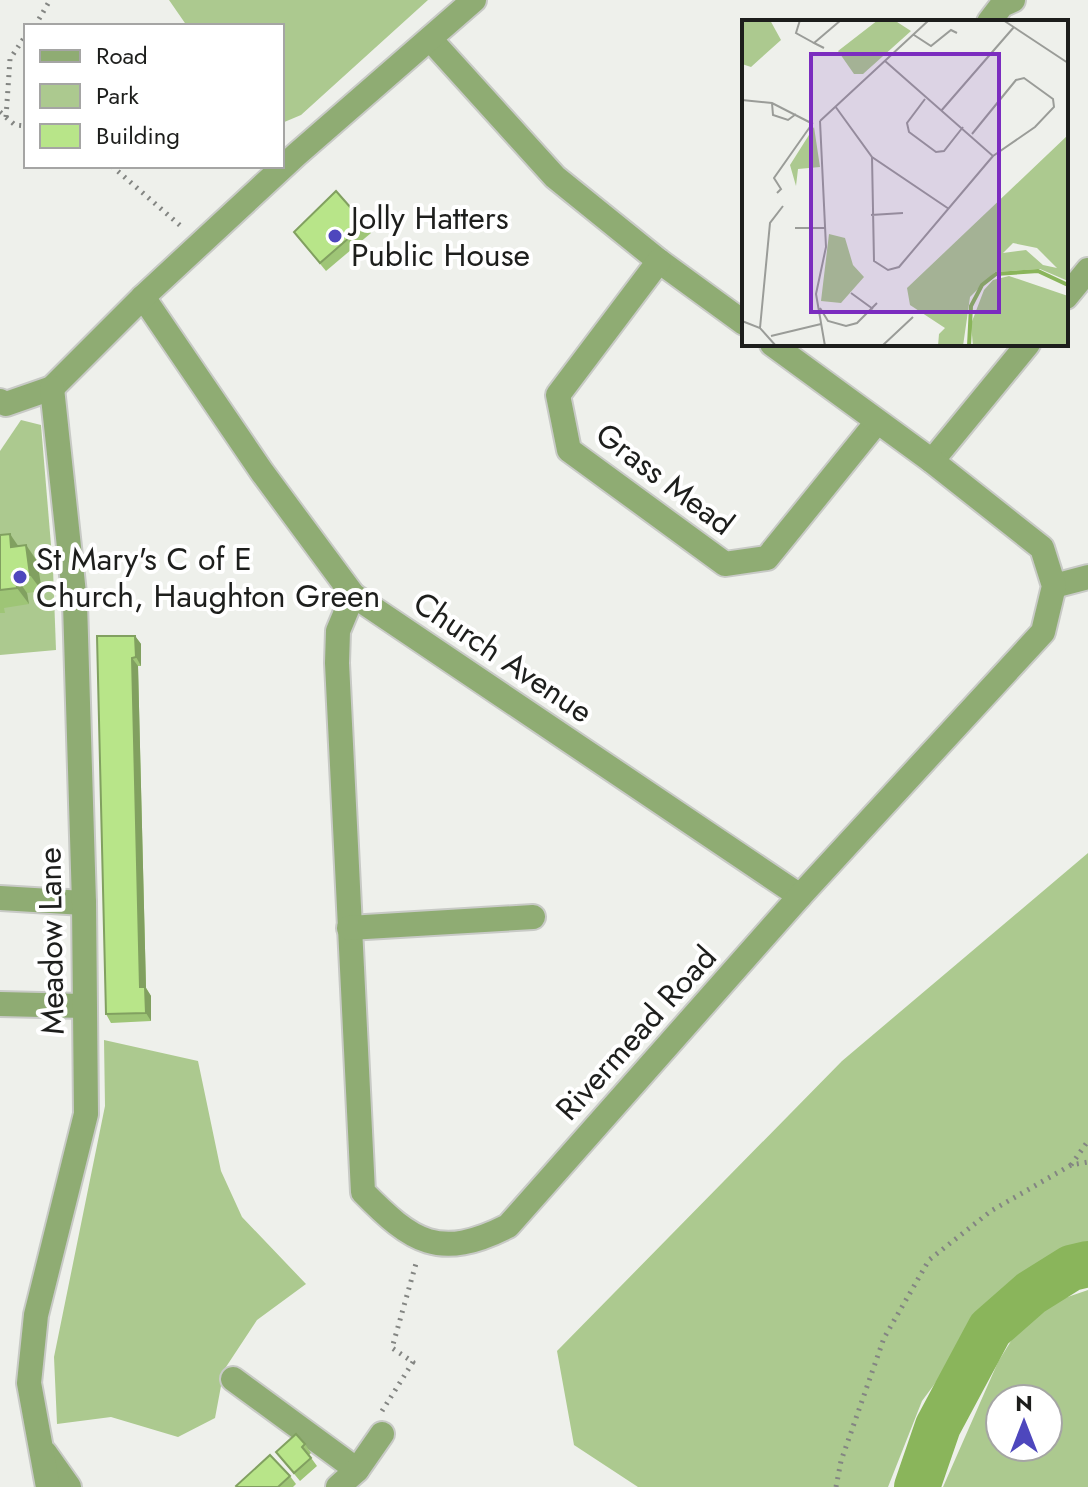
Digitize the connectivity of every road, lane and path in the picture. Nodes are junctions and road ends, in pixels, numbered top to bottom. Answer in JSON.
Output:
{"nodes":[{"id":1,"x":50,"y":0,"type":"edge"},
{"id":2,"x":474,"y":0,"type":"edge"},
{"id":3,"x":1013,"y":0,"type":"edge"},
{"id":4,"x":991,"y":20,"type":"edge"},
{"id":5,"x":36,"y":24,"type":"edge"},
{"id":6,"x":24,"y":38,"type":"edge"},
{"id":7,"x":430,"y":39,"type":"junction"},
{"id":8,"x":0,"y":112,"type":"edge"},
{"id":9,"x":6,"y":117,"type":"junction"},
{"id":10,"x":24,"y":126,"type":"edge"},
{"id":11,"x":284,"y":166,"type":"edge"},
{"id":12,"x":114,"y":168,"type":"edge"},
{"id":13,"x":282,"y":168,"type":"edge"},
{"id":14,"x":200,"y":243,"type":"junction"},
{"id":15,"x":659,"y":261,"type":"junction"},
{"id":16,"x":1088,"y":270,"type":"edge"},
{"id":17,"x":1068,"y":295,"type":"edge"},
{"id":18,"x":143,"y":297,"type":"junction"},
{"id":19,"x":742,"y":322,"type":"edge"},
{"id":20,"x":775,"y":346,"type":"edge"},
{"id":21,"x":1026,"y":346,"type":"edge"},
{"id":22,"x":52,"y":388,"type":"junction"},
{"id":23,"x":2,"y":406,"type":"edge"},
{"id":24,"x":877,"y":422,"type":"junction"},
{"id":25,"x":932,"y":461,"type":"junction"},
{"id":26,"x":1088,"y":577,"type":"edge"},
{"id":27,"x":1054,"y":586,"type":"junction"},
{"id":28,"x":353,"y":595,"type":"junction"},
{"id":29,"x":800,"y":896,"type":"junction"},
{"id":30,"x":0,"y":898,"type":"edge"},
{"id":31,"x":84,"y":903,"type":"junction"},
{"id":32,"x":533,"y":917,"type":"dead end"},
{"id":33,"x":349,"y":928,"type":"junction"},
{"id":34,"x":0,"y":1004,"type":"edge"},
{"id":35,"x":83,"y":1006,"type":"junction"},
{"id":36,"x":1088,"y":1141,"type":"edge"},
{"id":37,"x":1088,"y":1162,"type":"edge"},
{"id":38,"x":1071,"y":1165,"type":"junction"},
{"id":39,"x":422,"y":1239,"type":"junction"},
{"id":40,"x":233,"y":1379,"type":"dead end"},
{"id":41,"x":382,"y":1434,"type":"joint"},
{"id":42,"x":40,"y":1449,"type":"junction"},
{"id":43,"x":357,"y":1470,"type":"junction"},
{"id":44,"x":48,"y":1487,"type":"edge"},
{"id":45,"x":69,"y":1487,"type":"edge"},
{"id":46,"x":338,"y":1487,"type":"edge"},
{"id":47,"x":836,"y":1487,"type":"edge"}],
"edges":[{"from":1,"to":5,"type":"path"},
{"from":2,"to":7,"type":"street"},
{"from":3,"to":4,"type":"street"},
{"from":6,"to":9,"type":"path"},
{"from":7,"to":11,"type":"street"},
{"from":7,"to":15,"type":"street"},
{"from":8,"to":9,"type":"path"},
{"from":9,"to":10,"type":"path"},
{"from":12,"to":14,"type":"path"},
{"from":13,"to":14,"type":"street"},
{"from":14,"to":18,"type":"street"},
{"from":15,"to":19,"type":"street"},
{"from":15,"to":24,"type":"street","name":"Grass Mead"},
{"from":16,"to":17,"type":"street"},
{"from":18,"to":22,"type":"street"},
{"from":18,"to":28,"type":"street","name":"Church Avenue"},
{"from":20,"to":24,"type":"street"},
{"from":21,"to":25,"type":"street"},
{"from":22,"to":23,"type":"street"},
{"from":22,"to":31,"type":"street","name":"Meadow Lane"},
{"from":24,"to":25,"type":"street"},
{"from":25,"to":27,"type":"street"},
{"from":26,"to":27,"type":"street"},
{"from":27,"to":29,"type":"street","name":"Rivermead Road"},
{"from":28,"to":29,"type":"street","name":"Church Avenue"},
{"from":28,"to":33,"type":"street","name":"Rivermead Road"},
{"from":29,"to":39,"type":"street","name":"Rivermead Road"},
{"from":30,"to":31,"type":"street"},
{"from":31,"to":35,"type":"street","name":"Meadow Lane"},
{"from":32,"to":33,"type":"street"},
{"from":33,"to":39,"type":"street","name":"Rivermead Road"},
{"from":34,"to":35,"type":"street"},
{"from":35,"to":42,"type":"street","name":"Meadow Lane"},
{"from":36,"to":38,"type":"path"},
{"from":37,"to":38,"type":"path"},
{"from":38,"to":47,"type":"path"},
{"from":39,"to":41,"type":"path"},
{"from":40,"to":43,"type":"street"},
{"from":41,"to":43,"type":"street"},
{"from":42,"to":44,"type":"street","name":"Meadow Lane"},
{"from":42,"to":45,"type":"street"},
{"from":43,"to":46,"type":"street"}]}
